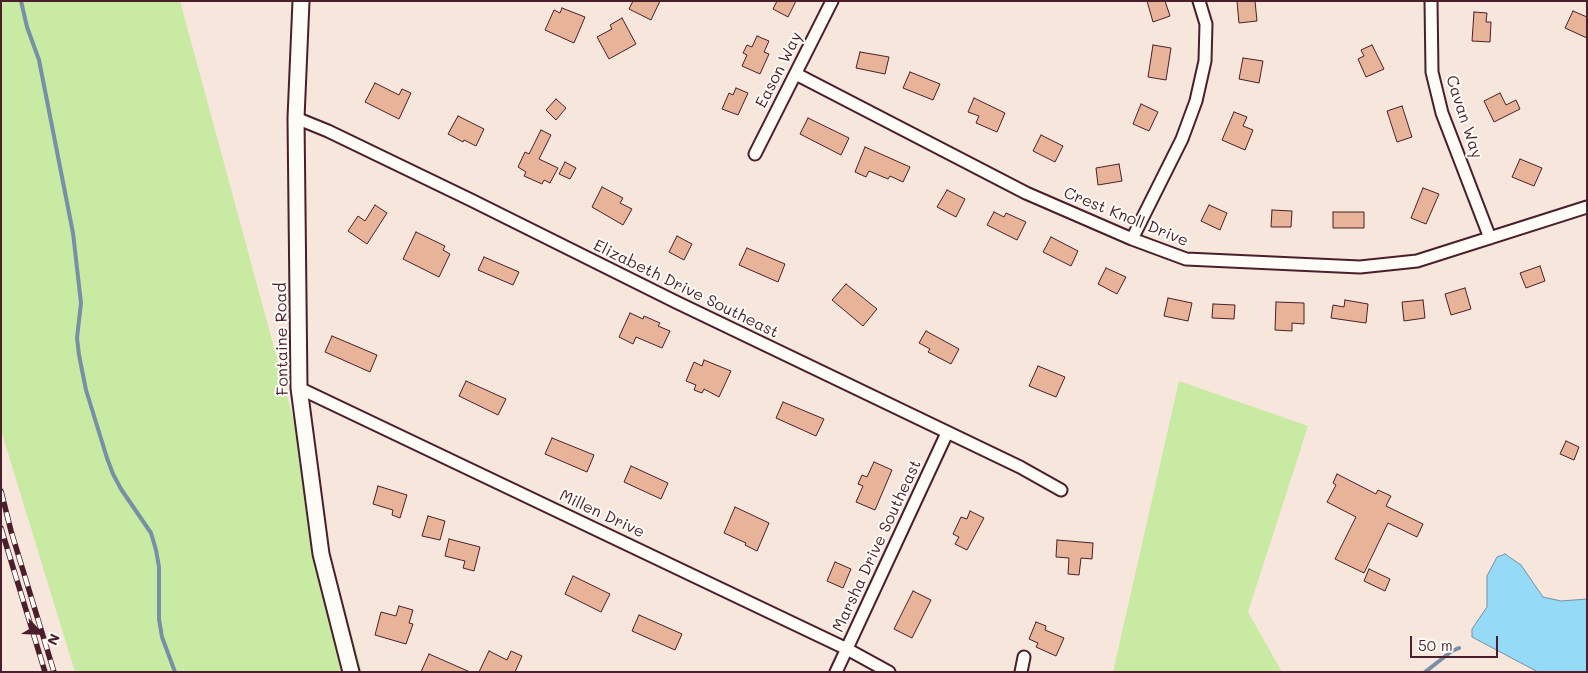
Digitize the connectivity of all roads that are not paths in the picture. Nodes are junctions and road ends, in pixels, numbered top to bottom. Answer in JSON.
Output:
{"nodes":[{"id":1,"x":301,"y":1,"type":"edge"},
{"id":2,"x":832,"y":1,"type":"edge"},
{"id":3,"x":1199,"y":1,"type":"edge"},
{"id":4,"x":1431,"y":1,"type":"edge"},
{"id":5,"x":796,"y":74,"type":"junction"},
{"id":6,"x":296,"y":118,"type":"junction"},
{"id":7,"x":755,"y":154,"type":"dead end"},
{"id":8,"x":1587,"y":207,"type":"edge"},
{"id":9,"x":1490,"y":238,"type":"junction"},
{"id":10,"x":1132,"y":239,"type":"junction"},
{"id":11,"x":299,"y":388,"type":"junction"},
{"id":12,"x":947,"y":433,"type":"junction"},
{"id":13,"x":1061,"y":490,"type":"dead end"},
{"id":14,"x":847,"y":649,"type":"junction"},
{"id":15,"x":1024,"y":657,"type":"dead end"},
{"id":16,"x":351,"y":672,"type":"edge"},
{"id":17,"x":836,"y":672,"type":"edge"},
{"id":18,"x":889,"y":672,"type":"edge"},
{"id":19,"x":1021,"y":672,"type":"edge"}],
"edges":[{"from":1,"to":6,"type":"main road","name":"Fontaine Road"},
{"from":2,"to":5,"type":"street","name":"Eason Way"},
{"from":3,"to":10,"type":"street"},
{"from":4,"to":9,"type":"street","name":"Cavan Way"},
{"from":5,"to":7,"type":"street","name":"Eason Way"},
{"from":5,"to":10,"type":"street","name":"Crest Knoll Drive"},
{"from":6,"to":11,"type":"main road","name":"Fontaine Road"},
{"from":6,"to":12,"type":"street","name":"Elizabeth Drive Southeast"},
{"from":8,"to":9,"type":"street","name":"Crest Knoll Drive"},
{"from":9,"to":10,"type":"street","name":"Crest Knoll Drive"},
{"from":11,"to":14,"type":"street","name":"Millen Drive"},
{"from":11,"to":16,"type":"main road","name":"Fontaine Road"},
{"from":12,"to":13,"type":"street","name":"Elizabeth Drive Southeast"},
{"from":12,"to":14,"type":"street","name":"Marsha Drive Southeast"},
{"from":14,"to":17,"type":"street","name":"Marsha Drive Southeast"},
{"from":14,"to":18,"type":"street","name":"Millen Drive"},
{"from":15,"to":19,"type":"street"}]}
